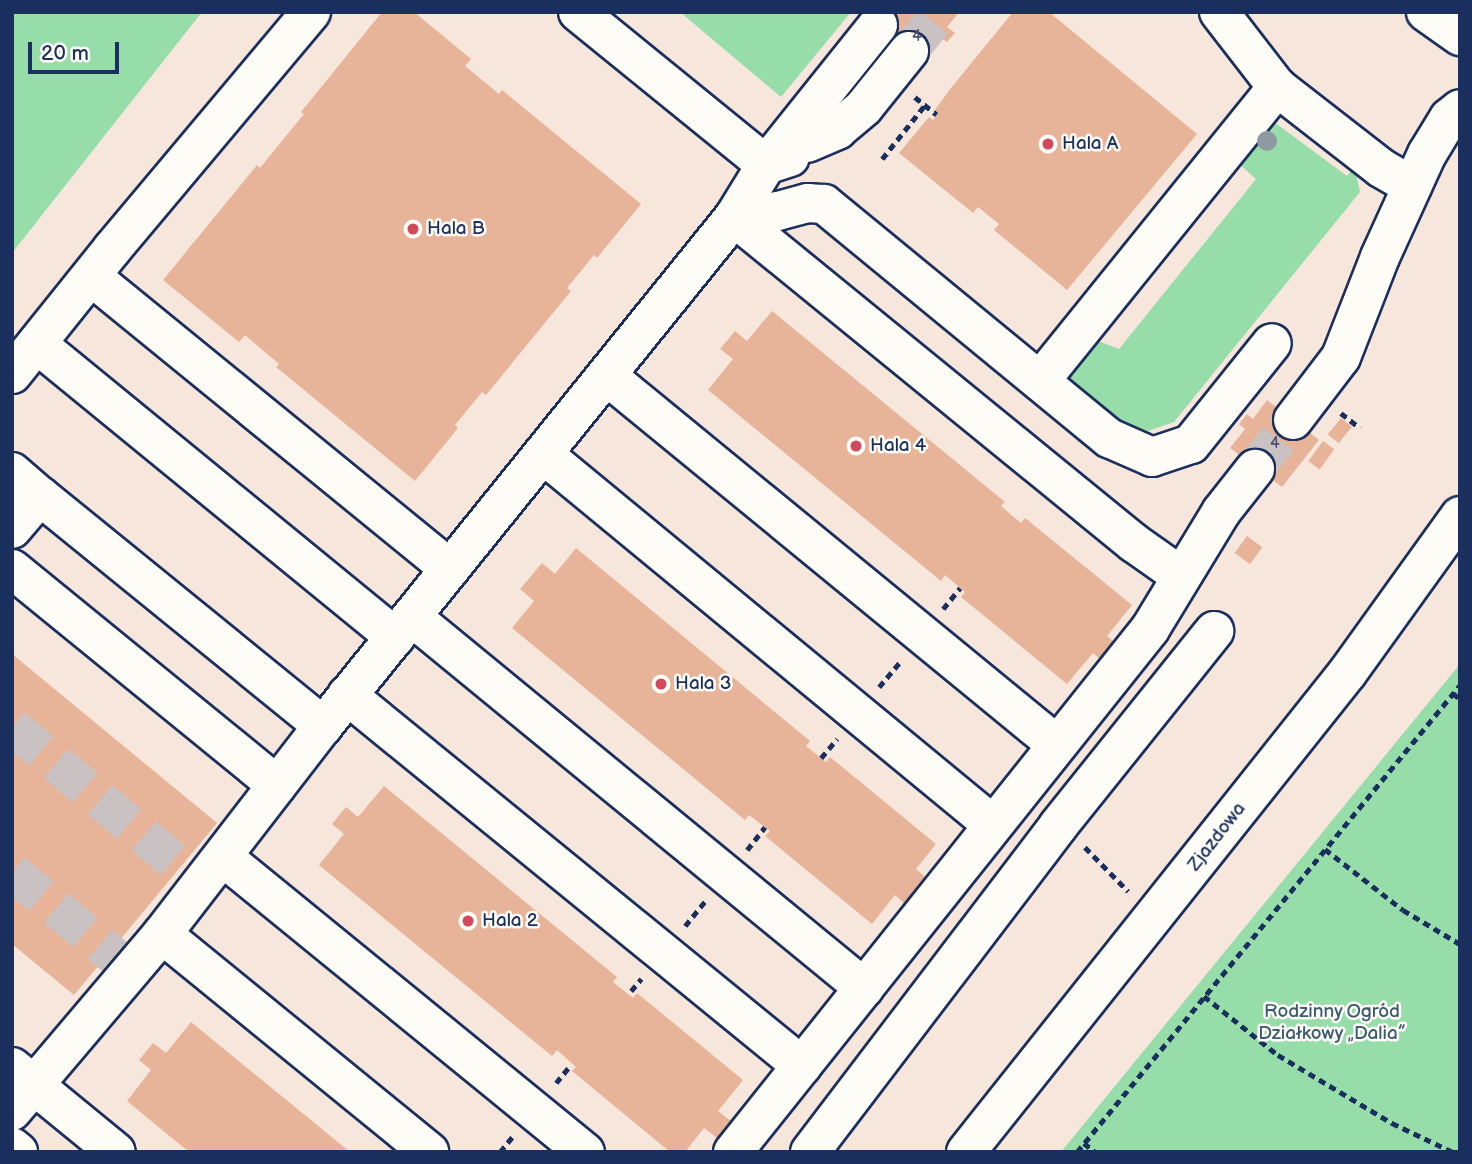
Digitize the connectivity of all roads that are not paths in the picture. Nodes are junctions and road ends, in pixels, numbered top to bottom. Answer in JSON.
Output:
{"nodes":[{"id":1,"x":311,"y":12,"type":"edge"},
{"id":2,"x":578,"y":12,"type":"edge"},
{"id":3,"x":1219,"y":12,"type":"edge"},
{"id":4,"x":1278,"y":87,"type":"junction"},
{"id":5,"x":1460,"y":109,"type":"edge"},
{"id":6,"x":1412,"y":186,"type":"junction"},
{"id":7,"x":750,"y":190,"type":"junction"},
{"id":8,"x":92,"y":277,"type":"junction"},
{"id":9,"x":1272,"y":343,"type":"dead end"},
{"id":10,"x":37,"y":344,"type":"junction"},
{"id":11,"x":12,"y":374,"type":"edge"},
{"id":12,"x":607,"y":376,"type":"junction"},
{"id":13,"x":1040,"y":381,"type":"junction"},
{"id":14,"x":1305,"y":418,"type":"tunnel mouth"},
{"id":15,"x":543,"y":454,"type":"junction"},
{"id":16,"x":1255,"y":469,"type":"tunnel mouth"},
{"id":17,"x":26,"y":484,"type":"edge"},
{"id":18,"x":1460,"y":516,"type":"edge"},
{"id":19,"x":12,"y":529,"type":"edge"},
{"id":20,"x":12,"y":569,"type":"edge"},
{"id":21,"x":450,"y":569,"type":"junction"},
{"id":22,"x":1181,"y":576,"type":"junction"},
{"id":23,"x":403,"y":627,"type":"junction"},
{"id":24,"x":1214,"y":631,"type":"dead end"},
{"id":25,"x":347,"y":695,"type":"junction"},
{"id":26,"x":323,"y":726,"type":"junction"},
{"id":27,"x":1057,"y":745,"type":"junction"},
{"id":28,"x":277,"y":785,"type":"junction"},
{"id":29,"x":993,"y":825,"type":"junction"},
{"id":30,"x":223,"y":857,"type":"junction"},
{"id":31,"x":162,"y":934,"type":"junction"},
{"id":32,"x":864,"y":988,"type":"junction"},
{"id":33,"x":802,"y":1066,"type":"junction"},
{"id":34,"x":20,"y":1088,"type":"edge"},
{"id":35,"x":12,"y":1147,"type":"edge"},
{"id":36,"x":18,"y":1152,"type":"edge"},
{"id":37,"x":116,"y":1152,"type":"edge"},
{"id":38,"x":429,"y":1152,"type":"edge"},
{"id":39,"x":585,"y":1152,"type":"edge"},
{"id":40,"x":733,"y":1152,"type":"edge"},
{"id":41,"x":810,"y":1152,"type":"edge"},
{"id":42,"x":966,"y":1152,"type":"edge"}],
"edges":[{"from":1,"to":8,"type":"street"},
{"from":2,"to":7,"type":"street"},
{"from":3,"to":4,"type":"street"},
{"from":4,"to":6,"type":"street"},
{"from":4,"to":13,"type":"street"},
{"from":5,"to":6,"type":"street"},
{"from":6,"to":14,"type":"street"},
{"from":7,"to":7,"type":"street"},
{"from":7,"to":12,"type":"street"},
{"from":7,"to":13,"type":"street"},
{"from":7,"to":22,"type":"street"},
{"from":8,"to":10,"type":"street"},
{"from":8,"to":21,"type":"street"},
{"from":9,"to":13,"type":"street"},
{"from":10,"to":11,"type":"street"},
{"from":10,"to":23,"type":"street"},
{"from":12,"to":15,"type":"street"},
{"from":12,"to":27,"type":"street"},
{"from":15,"to":21,"type":"street"},
{"from":15,"to":29,"type":"street"},
{"from":16,"to":22,"type":"street"},
{"from":17,"to":19,"type":"street"},
{"from":17,"to":26,"type":"street"},
{"from":18,"to":42,"type":"street","name":"Zjazdowa"},
{"from":20,"to":28,"type":"street"},
{"from":21,"to":23,"type":"street"},
{"from":22,"to":27,"type":"street"},
{"from":23,"to":25,"type":"street"},
{"from":23,"to":32,"type":"street"},
{"from":24,"to":41,"type":"street"},
{"from":25,"to":26,"type":"street"},
{"from":25,"to":33,"type":"street"},
{"from":26,"to":28,"type":"street"},
{"from":27,"to":29,"type":"street"},
{"from":28,"to":30,"type":"street"},
{"from":29,"to":32,"type":"street"},
{"from":30,"to":31,"type":"street"},
{"from":30,"to":39,"type":"street"},
{"from":31,"to":34,"type":"street"},
{"from":31,"to":38,"type":"street"},
{"from":32,"to":33,"type":"street"},
{"from":33,"to":40,"type":"street"},
{"from":34,"to":37,"type":"street"},
{"from":35,"to":36,"type":"street"}]}
